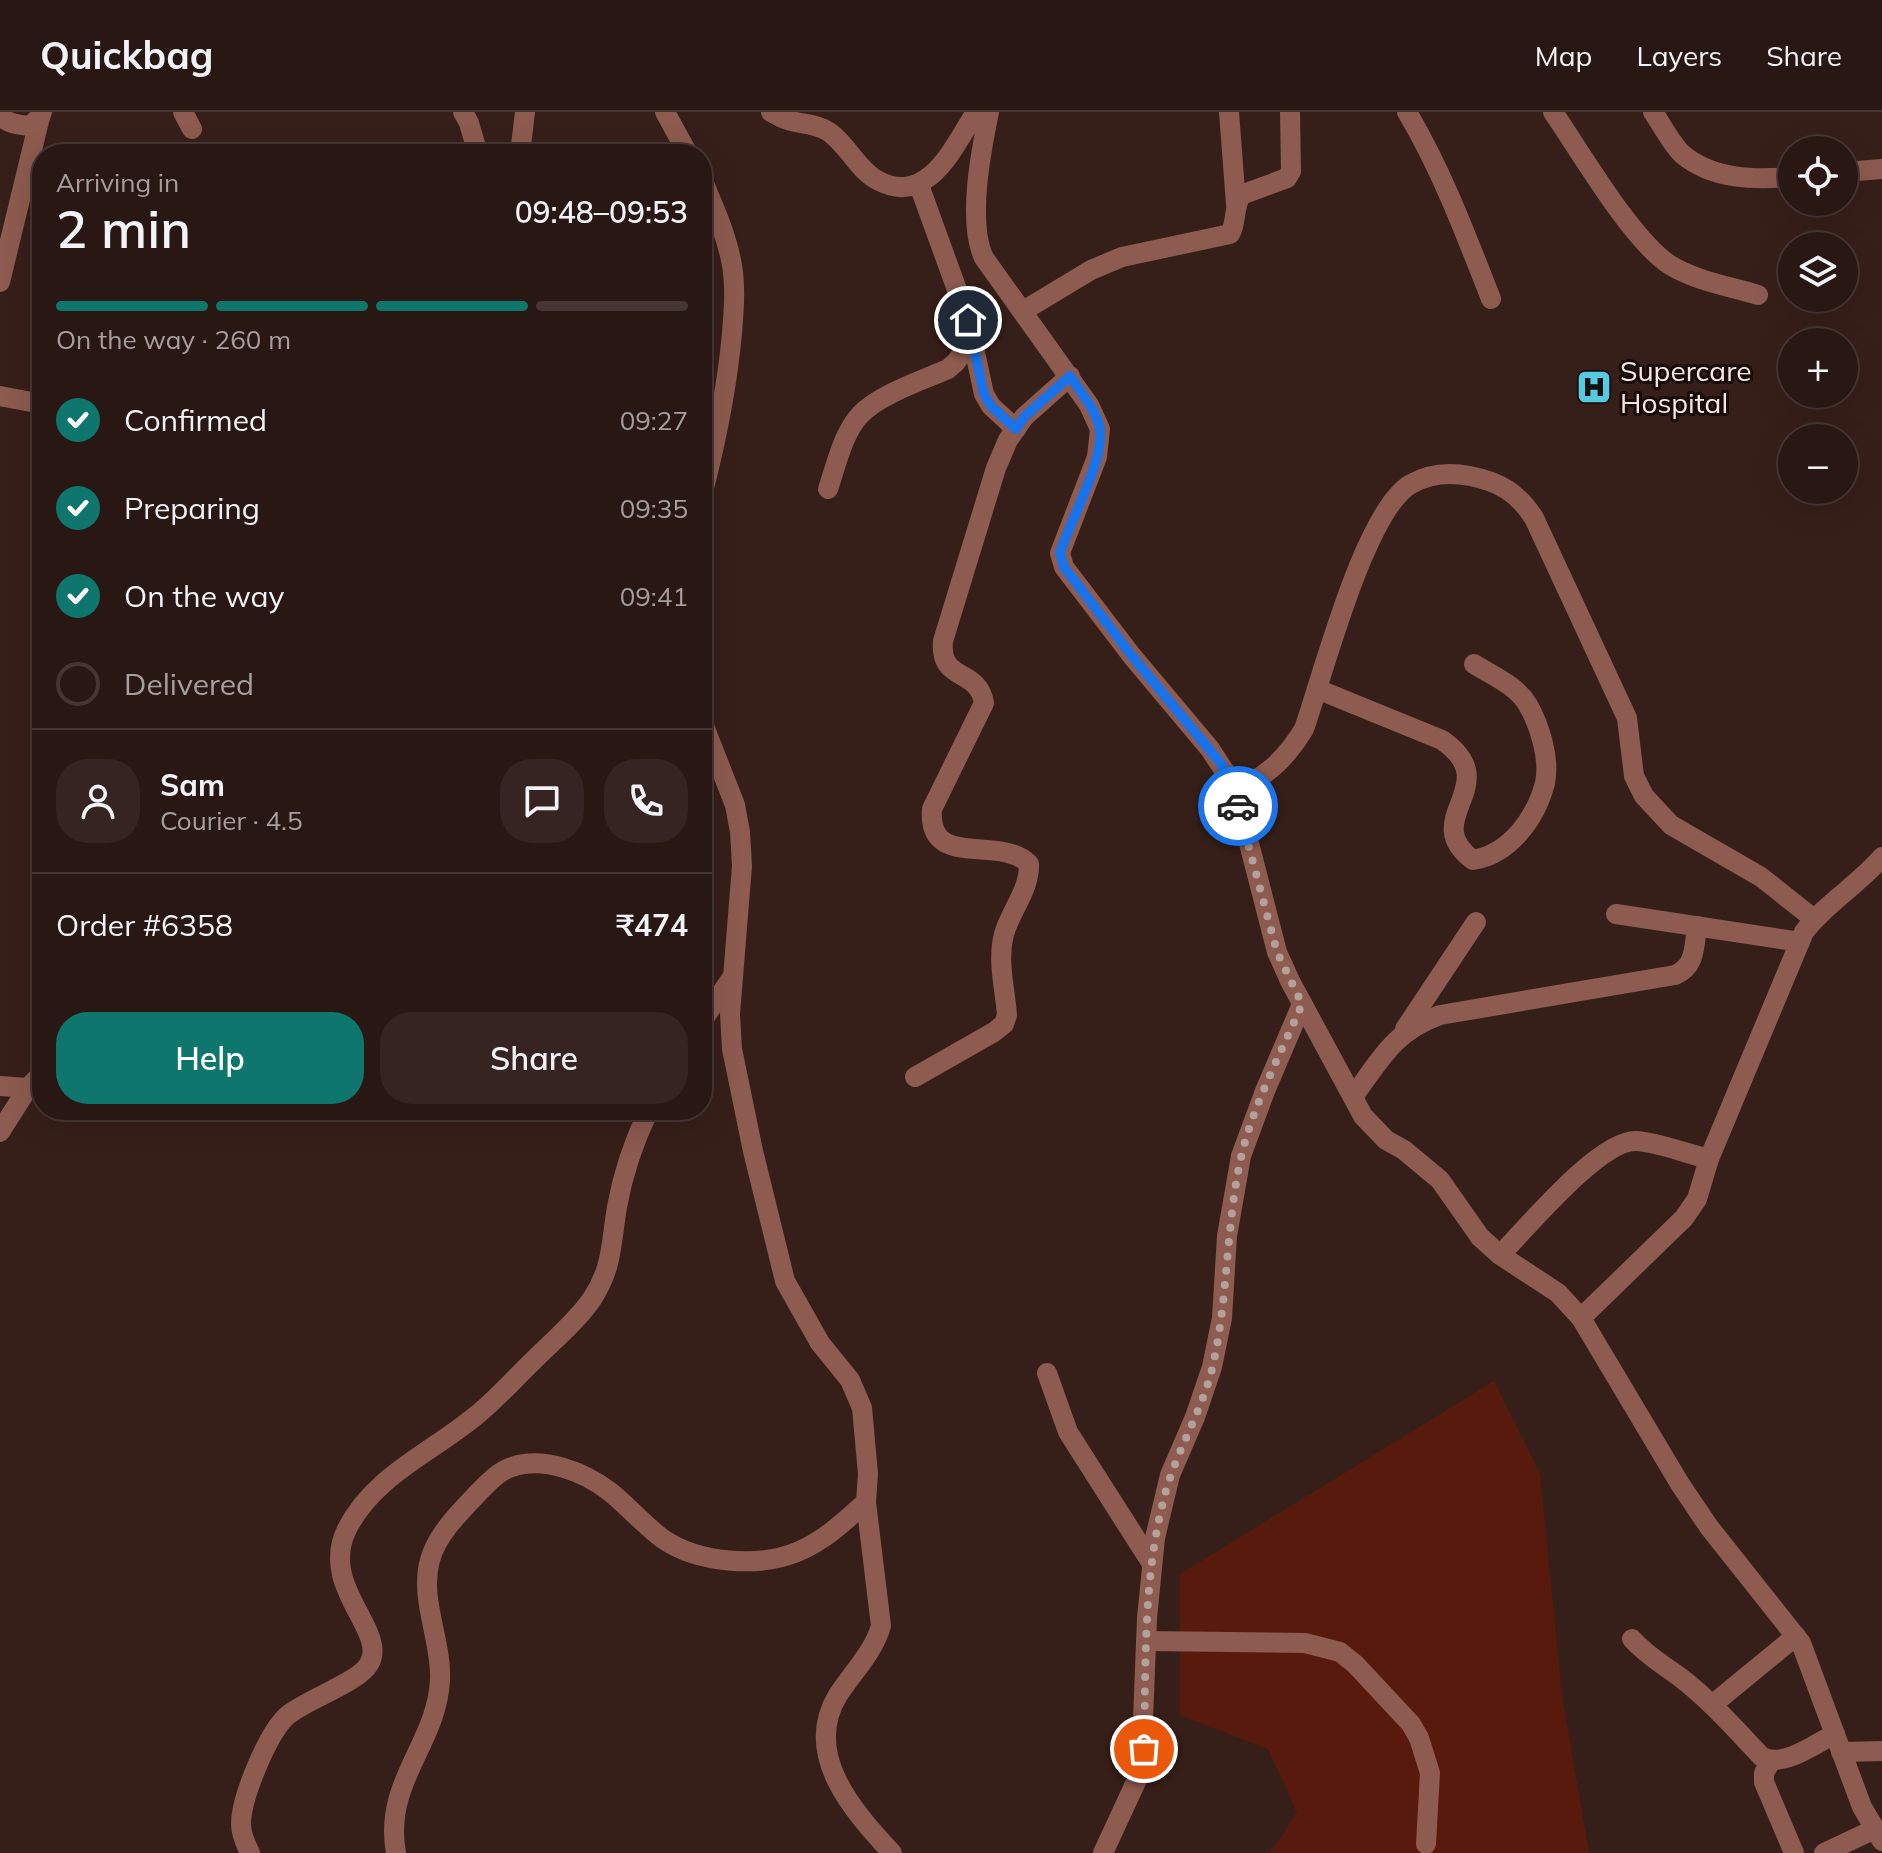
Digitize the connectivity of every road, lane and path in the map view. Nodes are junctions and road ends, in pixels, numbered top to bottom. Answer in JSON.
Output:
{"nodes":[{"id":1,"x":463,"y":112,"type":"edge"},
{"id":2,"x":525,"y":112,"type":"edge"},
{"id":3,"x":665,"y":112,"type":"edge"},
{"id":4,"x":771,"y":112,"type":"edge"},
{"id":5,"x":976,"y":112,"type":"edge"},
{"id":6,"x":989,"y":112,"type":"edge"},
{"id":7,"x":1229,"y":112,"type":"edge"},
{"id":8,"x":1290,"y":112,"type":"edge"},
{"id":9,"x":1407,"y":112,"type":"edge"},
{"id":10,"x":1553,"y":112,"type":"edge"},
{"id":11,"x":1653,"y":112,"type":"edge"},
{"id":12,"x":0,"y":115,"type":"edge"},
{"id":13,"x":41,"y":115,"type":"edge"},
{"id":14,"x":34,"y":144,"type":"edge"},
{"id":15,"x":475,"y":144,"type":"edge"},
{"id":16,"x":521,"y":144,"type":"edge"},
{"id":17,"x":683,"y":144,"type":"edge"},
{"id":18,"x":32,"y":152,"type":"edge"},
{"id":19,"x":1882,"y":169,"type":"edge"},
{"id":20,"x":1858,"y":171,"type":"edge"},
{"id":21,"x":1778,"y":178,"type":"edge"},
{"id":22,"x":919,"y":185,"type":"junction"},
{"id":23,"x":712,"y":202,"type":"edge"},
{"id":24,"x":1236,"y":204,"type":"junction"},
{"id":25,"x":0,"y":282,"type":"edge"},
{"id":26,"x":1758,"y":295,"type":"dead end"},
{"id":27,"x":1491,"y":299,"type":"dead end"},
{"id":28,"x":1023,"y":311,"type":"junction"},
{"id":29,"x":973,"y":338,"type":"junction"},
{"id":30,"x":1070,"y":376,"type":"junction"},
{"id":31,"x":0,"y":396,"type":"edge"},
{"id":32,"x":32,"y":402,"type":"edge"},
{"id":33,"x":1016,"y":429,"type":"junction"},
{"id":34,"x":712,"y":456,"type":"edge"},
{"id":35,"x":828,"y":489,"type":"dead end"},
{"id":36,"x":1474,"y":664,"type":"dead end"},
{"id":37,"x":1317,"y":689,"type":"junction"},
{"id":38,"x":712,"y":746,"type":"edge"},
{"id":39,"x":1234,"y":794,"type":"junction"},
{"id":40,"x":1878,"y":871,"type":"edge"},
{"id":41,"x":1616,"y":914,"type":"dead end"},
{"id":42,"x":1814,"y":919,"type":"junction"},
{"id":43,"x":1476,"y":922,"type":"dead end"},
{"id":44,"x":1697,"y":926,"type":"junction"},
{"id":45,"x":1800,"y":942,"type":"junction"},
{"id":46,"x":733,"y":976,"type":"junction"},
{"id":47,"x":1302,"y":1004,"type":"junction"},
{"id":48,"x":712,"y":1006,"type":"edge"},
{"id":49,"x":1403,"y":1032,"type":"junction"},
{"id":50,"x":915,"y":1077,"type":"dead end"},
{"id":51,"x":32,"y":1081,"type":"edge"},
{"id":52,"x":32,"y":1085,"type":"edge"},
{"id":53,"x":0,"y":1086,"type":"edge"},
{"id":54,"x":1353,"y":1097,"type":"junction"},
{"id":55,"x":644,"y":1120,"type":"edge"},
{"id":56,"x":0,"y":1132,"type":"edge"},
{"id":57,"x":1709,"y":1159,"type":"junction"},
{"id":58,"x":1500,"y":1255,"type":"junction"},
{"id":59,"x":1581,"y":1318,"type":"junction"},
{"id":60,"x":1047,"y":1373,"type":"dead end"},
{"id":61,"x":866,"y":1502,"type":"junction"},
{"id":62,"x":1152,"y":1564,"type":"junction"},
{"id":63,"x":1796,"y":1636,"type":"junction"},
{"id":64,"x":1632,"y":1639,"type":"dead end"},
{"id":65,"x":1146,"y":1641,"type":"junction"},
{"id":66,"x":1712,"y":1705,"type":"junction"},
{"id":67,"x":1838,"y":1743,"type":"junction"},
{"id":68,"x":1882,"y":1751,"type":"edge"},
{"id":69,"x":1771,"y":1761,"type":"junction"},
{"id":70,"x":1878,"y":1835,"type":"edge"},
{"id":71,"x":1426,"y":1844,"type":"dead end"},
{"id":72,"x":250,"y":1853,"type":"edge"},
{"id":73,"x":396,"y":1853,"type":"edge"},
{"id":74,"x":892,"y":1853,"type":"edge"},
{"id":75,"x":1103,"y":1853,"type":"edge"},
{"id":76,"x":1794,"y":1853,"type":"edge"},
{"id":77,"x":1824,"y":1853,"type":"edge"}],
"edges":[{"from":1,"to":15,"type":"street"},
{"from":2,"to":16,"type":"street"},
{"from":3,"to":17,"type":"street"},
{"from":4,"to":22,"type":"street"},
{"from":5,"to":22,"type":"street"},
{"from":6,"to":28,"type":"street"},
{"from":7,"to":24,"type":"street"},
{"from":8,"to":24,"type":"street"},
{"from":9,"to":27,"type":"street"},
{"from":10,"to":26,"type":"street"},
{"from":11,"to":21,"type":"street"},
{"from":12,"to":13,"type":"street"},
{"from":13,"to":14,"type":"street"},
{"from":18,"to":25,"type":"street"},
{"from":19,"to":20,"type":"street"},
{"from":22,"to":29,"type":"street"},
{"from":23,"to":34,"type":"street"},
{"from":24,"to":28,"type":"street"},
{"from":28,"to":30,"type":"street"},
{"from":29,"to":33,"type":"street"},
{"from":29,"to":35,"type":"street"},
{"from":30,"to":33,"type":"street"},
{"from":30,"to":39,"type":"street"},
{"from":31,"to":32,"type":"street"},
{"from":33,"to":50,"type":"street"},
{"from":36,"to":37,"type":"street"},
{"from":37,"to":39,"type":"street"},
{"from":37,"to":42,"type":"street"},
{"from":38,"to":46,"type":"street"},
{"from":39,"to":47,"type":"street"},
{"from":40,"to":42,"type":"street"},
{"from":41,"to":44,"type":"street"},
{"from":42,"to":45,"type":"street"},
{"from":43,"to":49,"type":"street"},
{"from":44,"to":45,"type":"street"},
{"from":44,"to":49,"type":"street"},
{"from":45,"to":57,"type":"street"},
{"from":46,"to":48,"type":"street"},
{"from":46,"to":61,"type":"street"},
{"from":47,"to":54,"type":"street"},
{"from":47,"to":62,"type":"street"},
{"from":49,"to":54,"type":"street"},
{"from":51,"to":53,"type":"street"},
{"from":52,"to":56,"type":"street"},
{"from":54,"to":58,"type":"street"},
{"from":55,"to":72,"type":"street"},
{"from":57,"to":58,"type":"street"},
{"from":57,"to":59,"type":"street"},
{"from":58,"to":59,"type":"street"},
{"from":59,"to":63,"type":"street"},
{"from":60,"to":62,"type":"street"},
{"from":61,"to":73,"type":"street"},
{"from":61,"to":74,"type":"street"},
{"from":62,"to":65,"type":"street"},
{"from":63,"to":66,"type":"street"},
{"from":63,"to":67,"type":"street"},
{"from":64,"to":66,"type":"street"},
{"from":65,"to":71,"type":"street"},
{"from":65,"to":75,"type":"street"},
{"from":66,"to":69,"type":"street"},
{"from":67,"to":68,"type":"street"},
{"from":67,"to":69,"type":"street"},
{"from":67,"to":70,"type":"street"},
{"from":69,"to":76,"type":"street"},
{"from":70,"to":77,"type":"street"}]}
